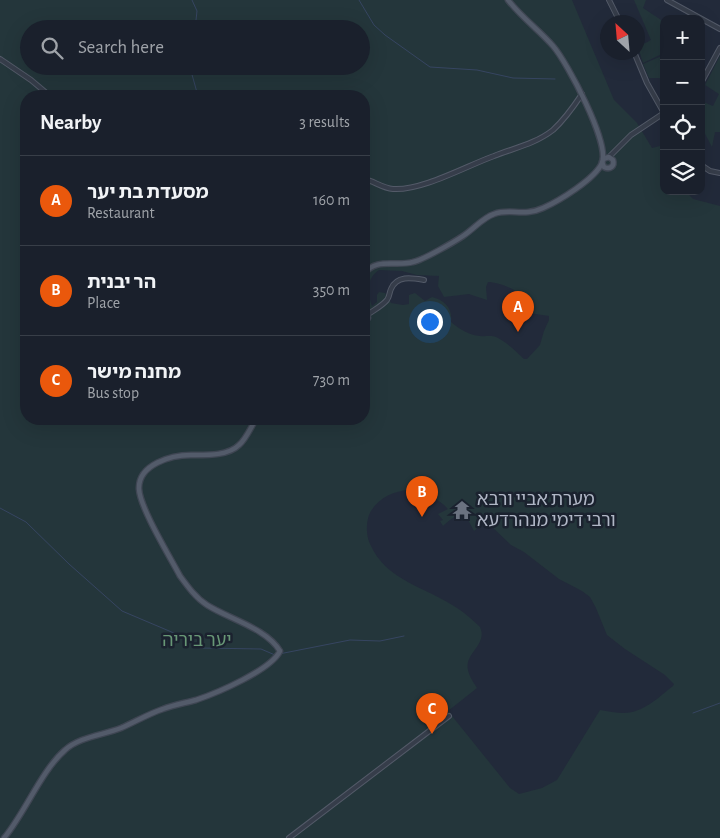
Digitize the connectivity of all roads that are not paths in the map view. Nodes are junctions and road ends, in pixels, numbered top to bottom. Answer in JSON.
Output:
{"nodes":[{"id":1,"x":508,"y":0,"type":"edge"},
{"id":2,"x":609,"y":0,"type":"edge"},
{"id":3,"x":667,"y":0,"type":"edge"},
{"id":4,"x":616,"y":15,"type":"edge"},
{"id":5,"x":720,"y":29,"type":"edge"},
{"id":6,"x":720,"y":48,"type":"edge"},
{"id":7,"x":0,"y":59,"type":"edge"},
{"id":8,"x":637,"y":60,"type":"edge"},
{"id":9,"x":20,"y":73,"type":"edge"},
{"id":10,"x":24,"y":75,"type":"edge"},
{"id":11,"x":705,"y":76,"type":"edge"},
{"id":12,"x":43,"y":90,"type":"edge"},
{"id":13,"x":582,"y":94,"type":"junction"},
{"id":14,"x":660,"y":106,"type":"edge"},
{"id":15,"x":660,"y":116,"type":"edge"},
{"id":16,"x":618,"y":148,"type":"junction"},
{"id":17,"x":605,"y":160,"type":"junction"},
{"id":18,"x":614,"y":161,"type":"junction"},
{"id":19,"x":705,"y":168,"type":"edge"},
{"id":20,"x":720,"y":173,"type":"edge"},
{"id":21,"x":370,"y":182,"type":"edge"},
{"id":22,"x":370,"y":267,"type":"edge"},
{"id":23,"x":424,"y":280,"type":"dead end"},
{"id":24,"x":370,"y":313,"type":"edge"},
{"id":25,"x":252,"y":425,"type":"edge"},
{"id":26,"x":448,"y":716,"type":"dead end"},
{"id":27,"x":4,"y":838,"type":"edge"},
{"id":28,"x":289,"y":838,"type":"edge"}],
"edges":[{"from":1,"to":13,"type":"main road"},
{"from":2,"to":4,"type":"street"},
{"from":3,"to":5,"type":"street"},
{"from":6,"to":11,"type":"street"},
{"from":7,"to":9,"type":"street"},
{"from":8,"to":14,"type":"street"},
{"from":10,"to":12,"type":"street"},
{"from":13,"to":17,"type":"main road"},
{"from":13,"to":21,"type":"street"},
{"from":15,"to":16,"type":"street"},
{"from":16,"to":17,"type":"street"},
{"from":16,"to":18,"type":"street"},
{"from":17,"to":18,"type":"main road"},
{"from":17,"to":18,"type":"main road"},
{"from":17,"to":22,"type":"main road"},
{"from":19,"to":20,"type":"street"},
{"from":23,"to":24,"type":"street"},
{"from":25,"to":27,"type":"main road"},
{"from":26,"to":28,"type":"street"}]}
